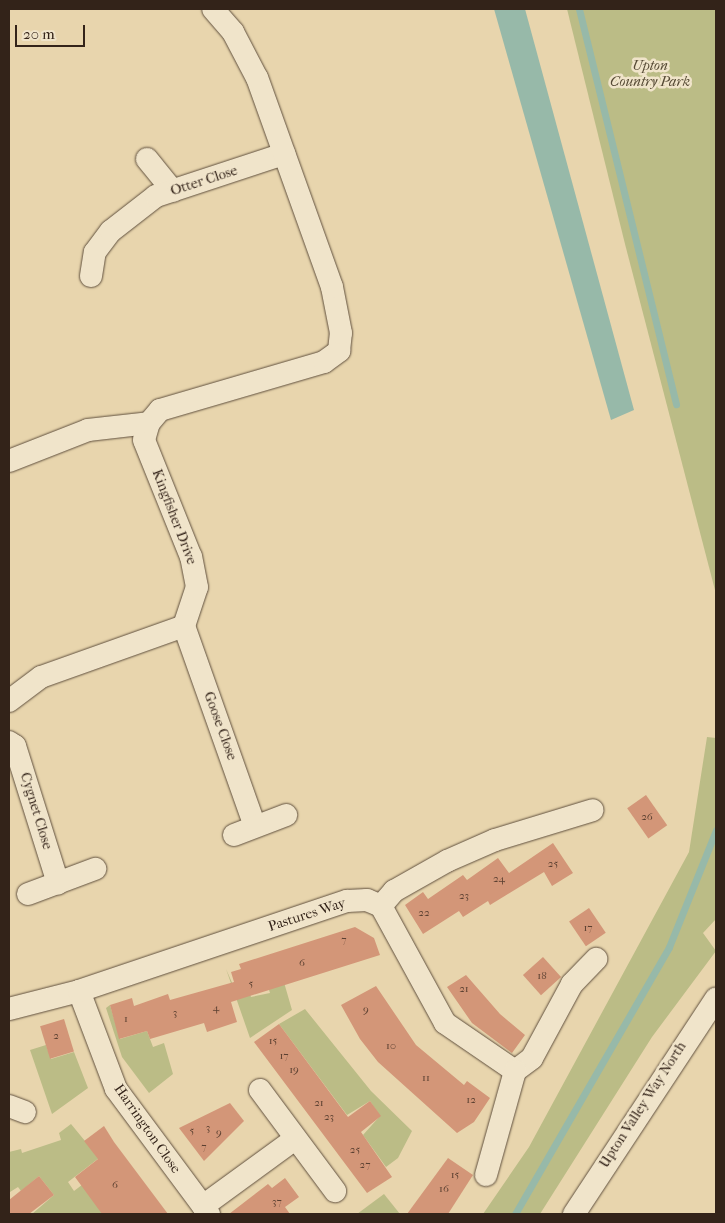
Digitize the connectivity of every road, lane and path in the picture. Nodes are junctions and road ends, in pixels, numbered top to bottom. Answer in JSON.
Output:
{"nodes":[{"id":1,"x":213,"y":9,"type":"edge"},
{"id":2,"x":284,"y":154,"type":"junction"},
{"id":3,"x":147,"y":159,"type":"dead end"},
{"id":4,"x":173,"y":192,"type":"junction"},
{"id":5,"x":91,"y":276,"type":"dead end"},
{"id":6,"x":149,"y":423,"type":"junction"},
{"id":7,"x":9,"y":461,"type":"edge"},
{"id":8,"x":184,"y":626,"type":"junction"},
{"id":9,"x":9,"y":701,"type":"edge"},
{"id":10,"x":9,"y":742,"type":"edge"},
{"id":11,"x":593,"y":810,"type":"dead end"},
{"id":12,"x":286,"y":815,"type":"dead end"},
{"id":13,"x":255,"y":826,"type":"junction"},
{"id":14,"x":234,"y":835,"type":"dead end"},
{"id":15,"x":95,"y":870,"type":"dead end"},
{"id":16,"x":58,"y":883,"type":"junction"},
{"id":17,"x":28,"y":894,"type":"dead end"},
{"id":18,"x":381,"y":906,"type":"junction"},
{"id":19,"x":596,"y":959,"type":"dead end"},
{"id":20,"x":79,"y":991,"type":"junction"},
{"id":21,"x":716,"y":999,"type":"edge"},
{"id":22,"x":9,"y":1009,"type":"edge"},
{"id":23,"x":515,"y":1071,"type":"junction"},
{"id":24,"x":260,"y":1090,"type":"dead end"},
{"id":25,"x":295,"y":1139,"type":"junction"},
{"id":26,"x":486,"y":1174,"type":"dead end"},
{"id":27,"x":335,"y":1191,"type":"dead end"},
{"id":28,"x":206,"y":1210,"type":"edge"},
{"id":29,"x":574,"y":1214,"type":"edge"}],
"edges":[{"from":1,"to":2,"type":"street"},
{"from":2,"to":4,"type":"street","name":"Otter Close"},
{"from":2,"to":6,"type":"street"},
{"from":3,"to":4,"type":"street"},
{"from":4,"to":5,"type":"street","name":"Otter Close"},
{"from":6,"to":7,"type":"street"},
{"from":6,"to":8,"type":"street","name":"Kingfisher Drive"},
{"from":8,"to":9,"type":"street"},
{"from":8,"to":13,"type":"street","name":"Goose Close"},
{"from":10,"to":16,"type":"street","name":"Cygnet Close"},
{"from":11,"to":18,"type":"street"},
{"from":12,"to":13,"type":"street"},
{"from":13,"to":14,"type":"street"},
{"from":15,"to":16,"type":"street"},
{"from":16,"to":17,"type":"street"},
{"from":18,"to":20,"type":"street","name":"Pastures Way"},
{"from":18,"to":23,"type":"street"},
{"from":19,"to":23,"type":"street"},
{"from":20,"to":22,"type":"street","name":"Pastures Way"},
{"from":20,"to":28,"type":"street","name":"Harrington Close"},
{"from":21,"to":29,"type":"street","name":"Upton Valley Way North"},
{"from":23,"to":26,"type":"street"},
{"from":24,"to":25,"type":"street"},
{"from":25,"to":27,"type":"street"},
{"from":25,"to":28,"type":"street","name":"Harrington Close"}]}
